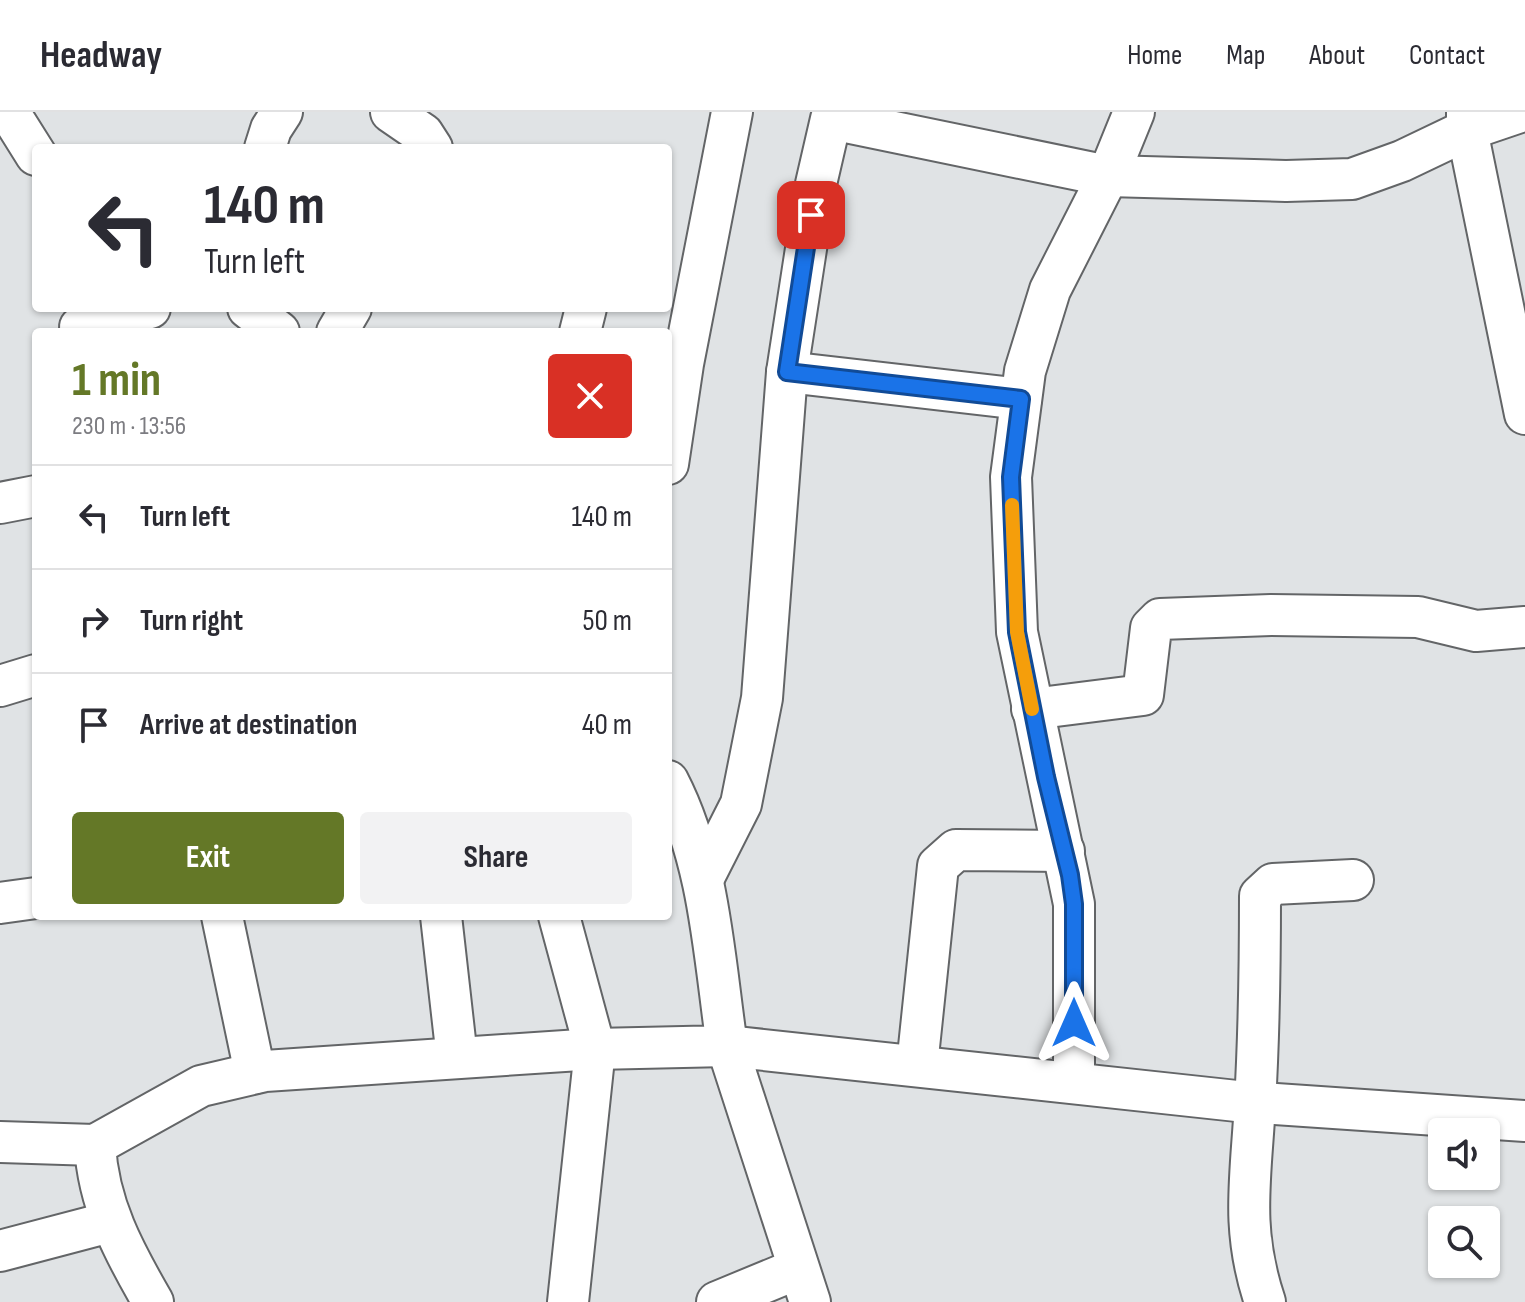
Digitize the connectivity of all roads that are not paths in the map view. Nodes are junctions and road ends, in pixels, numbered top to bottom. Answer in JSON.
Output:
{"nodes":[{"id":1,"x":9,"y":112,"type":"edge"},
{"id":2,"x":391,"y":112,"type":"edge"},
{"id":3,"x":732,"y":112,"type":"edge"},
{"id":4,"x":1134,"y":112,"type":"edge"},
{"id":5,"x":1520,"y":112,"type":"edge"},
{"id":6,"x":832,"y":116,"type":"edge"},
{"id":7,"x":1467,"y":121,"type":"edge"},
{"id":8,"x":429,"y":144,"type":"edge"},
{"id":9,"x":32,"y":149,"type":"edge"},
{"id":10,"x":1108,"y":176,"type":"junction"},
{"id":11,"x":130,"y":312,"type":"edge"},
{"id":12,"x":253,"y":312,"type":"edge"},
{"id":13,"x":79,"y":322,"type":"edge"},
{"id":14,"x":274,"y":328,"type":"edge"},
{"id":15,"x":787,"y":372,"type":"junction"},
{"id":16,"x":1021,"y":399,"type":"junction"},
{"id":17,"x":1525,"y":414,"type":"edge"},
{"id":18,"x":672,"y":437,"type":"edge"},
{"id":19,"x":32,"y":497,"type":"edge"},
{"id":20,"x":0,"y":503,"type":"edge"},
{"id":21,"x":1525,"y":627,"type":"edge"},
{"id":22,"x":32,"y":676,"type":"edge"},
{"id":23,"x":0,"y":686,"type":"edge"},
{"id":24,"x":1032,"y":709,"type":"junction"},
{"id":25,"x":672,"y":790,"type":"edge"},
{"id":26,"x":1064,"y":851,"type":"junction"},
{"id":27,"x":703,"y":879,"type":"junction"},
{"id":28,"x":1353,"y":880,"type":"dead end"},
{"id":29,"x":32,"y":899,"type":"edge"},
{"id":30,"x":0,"y":903,"type":"edge"},
{"id":31,"x":223,"y":920,"type":"edge"},
{"id":32,"x":441,"y":920,"type":"edge"},
{"id":33,"x":560,"y":920,"type":"edge"},
{"id":34,"x":727,"y":1046,"type":"junction"},
{"id":35,"x":595,"y":1049,"type":"junction"},
{"id":36,"x":457,"y":1058,"type":"junction"},
{"id":37,"x":917,"y":1066,"type":"junction"},
{"id":38,"x":255,"y":1073,"type":"junction"},
{"id":39,"x":1074,"y":1083,"type":"junction"},
{"id":40,"x":1255,"y":1103,"type":"junction"},
{"id":41,"x":1525,"y":1121,"type":"edge"},
{"id":42,"x":0,"y":1142,"type":"edge"},
{"id":43,"x":95,"y":1145,"type":"junction"},
{"id":44,"x":110,"y":1222,"type":"junction"},
{"id":45,"x":1,"y":1248,"type":"edge"},
{"id":46,"x":804,"y":1285,"type":"edge"},
{"id":47,"x":153,"y":1302,"type":"edge"},
{"id":48,"x":568,"y":1302,"type":"edge"},
{"id":49,"x":717,"y":1302,"type":"edge"},
{"id":50,"x":1265,"y":1302,"type":"edge"}],
"edges":[{"from":1,"to":9,"type":"street"},
{"from":2,"to":8,"type":"street"},
{"from":3,"to":18,"type":"street"},
{"from":4,"to":10,"type":"street"},
{"from":5,"to":7,"type":"street"},
{"from":6,"to":10,"type":"street"},
{"from":6,"to":15,"type":"street"},
{"from":7,"to":10,"type":"street"},
{"from":7,"to":17,"type":"street"},
{"from":10,"to":16,"type":"street"},
{"from":11,"to":13,"type":"street"},
{"from":12,"to":14,"type":"street"},
{"from":15,"to":16,"type":"street"},
{"from":15,"to":27,"type":"street"},
{"from":16,"to":24,"type":"street"},
{"from":19,"to":20,"type":"street"},
{"from":21,"to":24,"type":"street"},
{"from":22,"to":23,"type":"street"},
{"from":24,"to":26,"type":"street"},
{"from":25,"to":27,"type":"street"},
{"from":26,"to":37,"type":"street"},
{"from":26,"to":39,"type":"street"},
{"from":27,"to":34,"type":"street"},
{"from":28,"to":40,"type":"street"},
{"from":29,"to":30,"type":"street"},
{"from":31,"to":38,"type":"street"},
{"from":32,"to":36,"type":"street"},
{"from":33,"to":35,"type":"street"},
{"from":34,"to":35,"type":"street"},
{"from":34,"to":37,"type":"street"},
{"from":34,"to":46,"type":"street"},
{"from":35,"to":36,"type":"street"},
{"from":35,"to":48,"type":"street"},
{"from":36,"to":38,"type":"street"},
{"from":37,"to":39,"type":"street"},
{"from":38,"to":43,"type":"street"},
{"from":39,"to":40,"type":"street"},
{"from":40,"to":41,"type":"street"},
{"from":40,"to":50,"type":"street"},
{"from":42,"to":43,"type":"street"},
{"from":43,"to":44,"type":"street"},
{"from":44,"to":45,"type":"street"},
{"from":44,"to":47,"type":"street"},
{"from":46,"to":49,"type":"street"}]}
